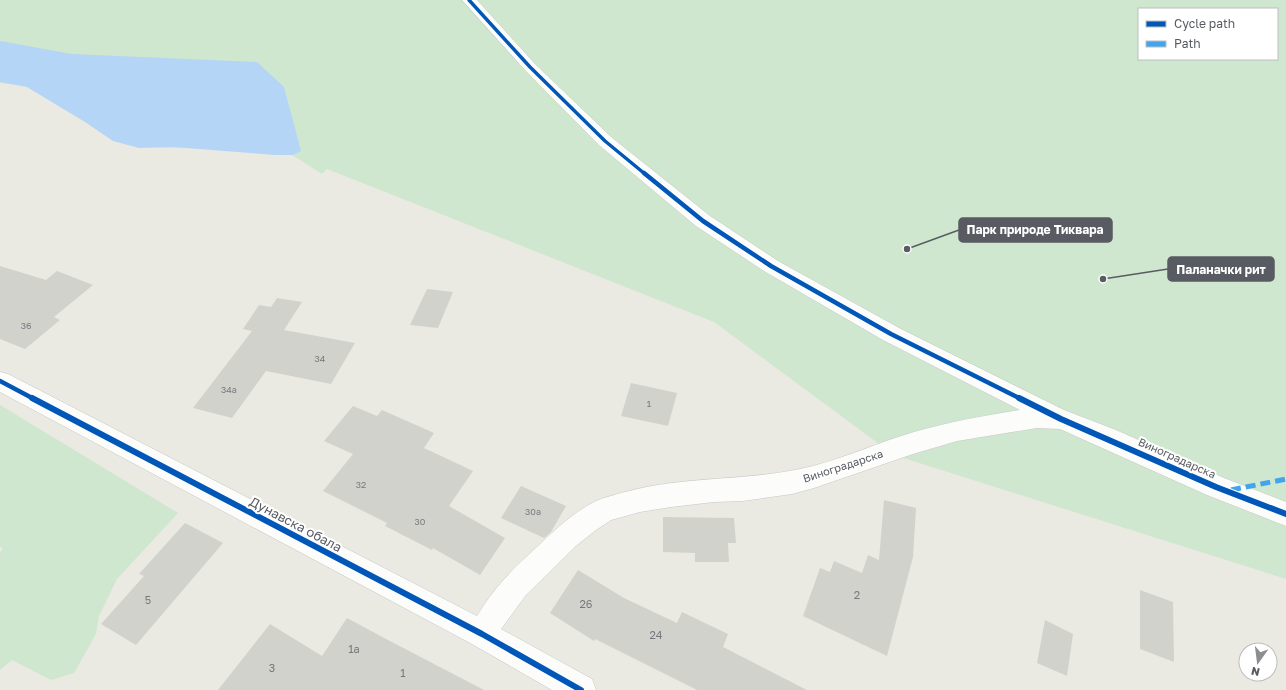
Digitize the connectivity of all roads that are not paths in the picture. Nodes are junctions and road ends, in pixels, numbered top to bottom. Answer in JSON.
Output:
{"nodes":[{"id":1,"x":469,"y":0,"type":"edge"},
{"id":2,"x":0,"y":381,"type":"edge"},
{"id":3,"x":1061,"y":419,"type":"junction"},
{"id":4,"x":1286,"y":514,"type":"edge"},
{"id":5,"x":482,"y":634,"type":"junction"},
{"id":6,"x":581,"y":690,"type":"edge"}],
"edges":[{"from":1,"to":3,"type":"street"},
{"from":2,"to":5,"type":"street","name":"Дунавска обала"},
{"from":3,"to":4,"type":"street","name":"Виноградарска"},
{"from":3,"to":5,"type":"street","name":"Виноградарска"},
{"from":5,"to":6,"type":"street","name":"Дунавска обала"}]}
